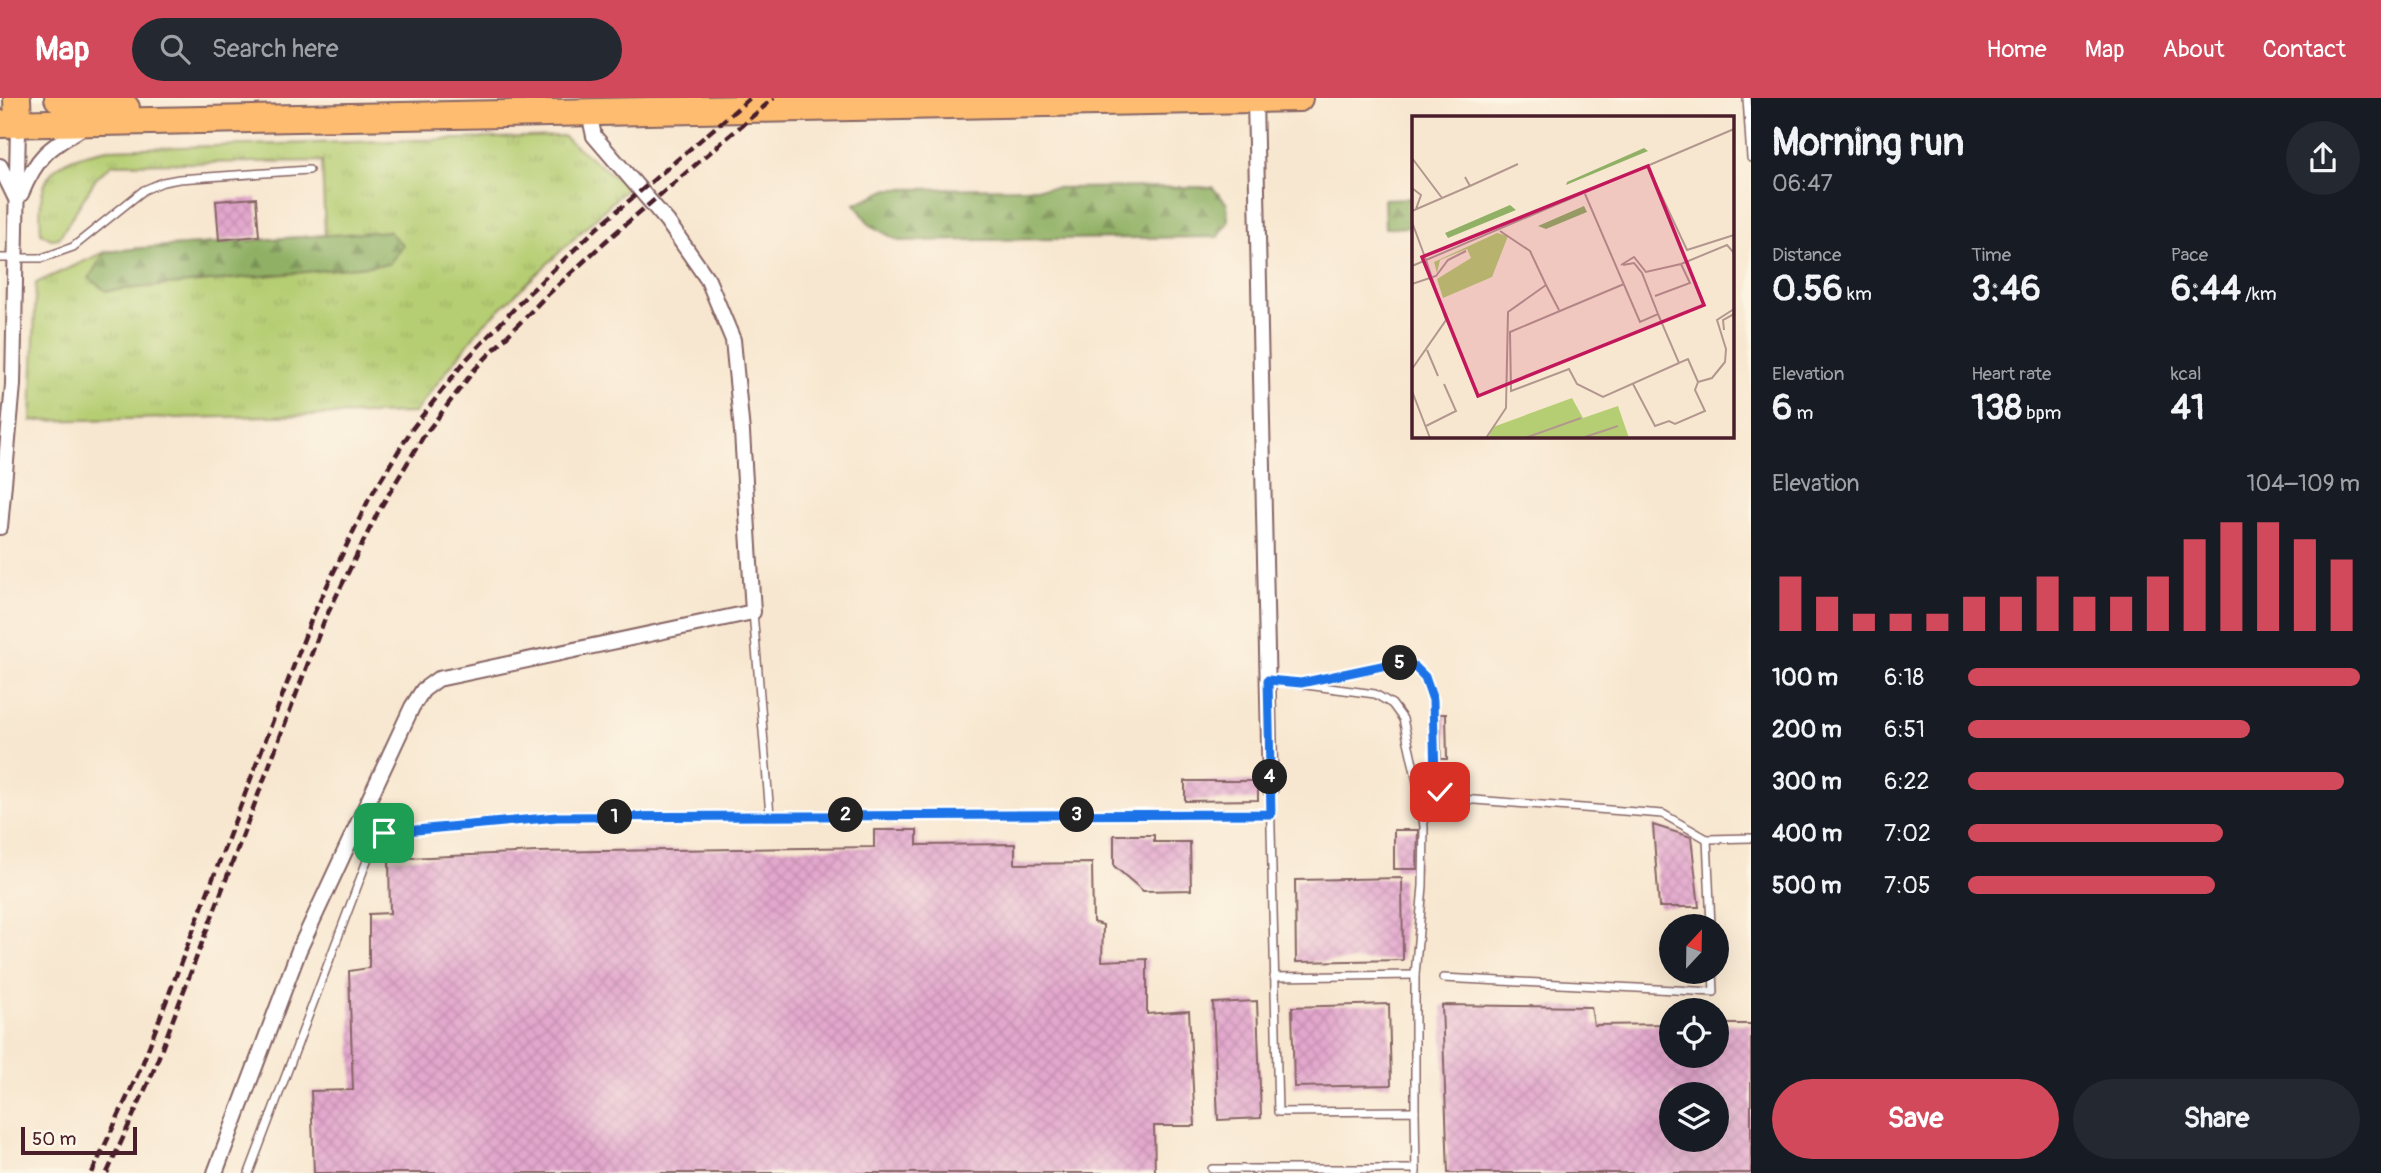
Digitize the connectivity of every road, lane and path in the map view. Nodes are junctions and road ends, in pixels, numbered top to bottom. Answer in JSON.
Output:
{"nodes":[{"id":1,"x":58,"y":98,"type":"edge"},
{"id":2,"x":1299,"y":98,"type":"edge"},
{"id":3,"x":1747,"y":98,"type":"edge"},
{"id":4,"x":1255,"y":99,"type":"edge"},
{"id":5,"x":589,"y":113,"type":"junction"},
{"id":6,"x":12,"y":115,"type":"edge"},
{"id":7,"x":172,"y":121,"type":"junction"},
{"id":8,"x":94,"y":122,"type":"junction"},
{"id":9,"x":1751,"y":158,"type":"edge"},
{"id":10,"x":0,"y":166,"type":"edge"},
{"id":11,"x":309,"y":170,"type":"dead end"},
{"id":12,"x":17,"y":202,"type":"junction"},
{"id":13,"x":0,"y":258,"type":"edge"},
{"id":14,"x":16,"y":259,"type":"junction"},
{"id":15,"x":0,"y":527,"type":"edge"},
{"id":16,"x":753,"y":612,"type":"junction"},
{"id":17,"x":1268,"y":680,"type":"junction"},
{"id":18,"x":1301,"y":683,"type":"junction"},
{"id":19,"x":1270,"y":789,"type":"joint"},
{"id":20,"x":1271,"y":814,"type":"junction"},
{"id":21,"x":770,"y":815,"type":"junction"},
{"id":22,"x":1751,"y":838,"type":"edge"},
{"id":23,"x":1707,"y":839,"type":"junction"},
{"id":24,"x":1710,"y":914,"type":"edge"},
{"id":25,"x":1415,"y":975,"type":"junction"},
{"id":26,"x":1274,"y":977,"type":"junction"},
{"id":27,"x":1443,"y":978,"type":"dead end"},
{"id":28,"x":1714,"y":984,"type":"edge"},
{"id":29,"x":1415,"y":1111,"type":"junction"},
{"id":30,"x":1212,"y":1169,"type":"dead end"},
{"id":31,"x":1416,"y":1171,"type":"edge"},
{"id":32,"x":215,"y":1173,"type":"edge"},
{"id":33,"x":249,"y":1173,"type":"edge"}],
"edges":[{"from":1,"to":7,"type":"highway"},
{"from":2,"to":4,"type":"highway"},
{"from":3,"to":9,"type":"lane"},
{"from":4,"to":5,"type":"highway"},
{"from":4,"to":17,"type":"street"},
{"from":5,"to":7,"type":"highway"},
{"from":5,"to":16,"type":"street"},
{"from":6,"to":8,"type":"highway"},
{"from":6,"to":12,"type":"street"},
{"from":7,"to":8,"type":"highway"},
{"from":8,"to":12,"type":"street"},
{"from":10,"to":12,"type":"street"},
{"from":11,"to":14,"type":"lane"},
{"from":12,"to":14,"type":"street"},
{"from":13,"to":14,"type":"lane"},
{"from":14,"to":15,"type":"street"},
{"from":16,"to":21,"type":"lane"},
{"from":16,"to":32,"type":"street"},
{"from":17,"to":18,"type":"lane"},
{"from":17,"to":19,"type":"street"},
{"from":18,"to":23,"type":"lane"},
{"from":18,"to":25,"type":"lane"},
{"from":19,"to":20,"type":"lane"},
{"from":20,"to":21,"type":"lane"},
{"from":20,"to":26,"type":"lane"},
{"from":21,"to":33,"type":"lane"},
{"from":22,"to":23,"type":"lane"},
{"from":23,"to":24,"type":"lane"},
{"from":25,"to":26,"type":"lane"},
{"from":25,"to":29,"type":"lane"},
{"from":26,"to":29,"type":"lane"},
{"from":27,"to":28,"type":"lane"},
{"from":29,"to":31,"type":"lane"},
{"from":30,"to":31,"type":"lane"}]}
